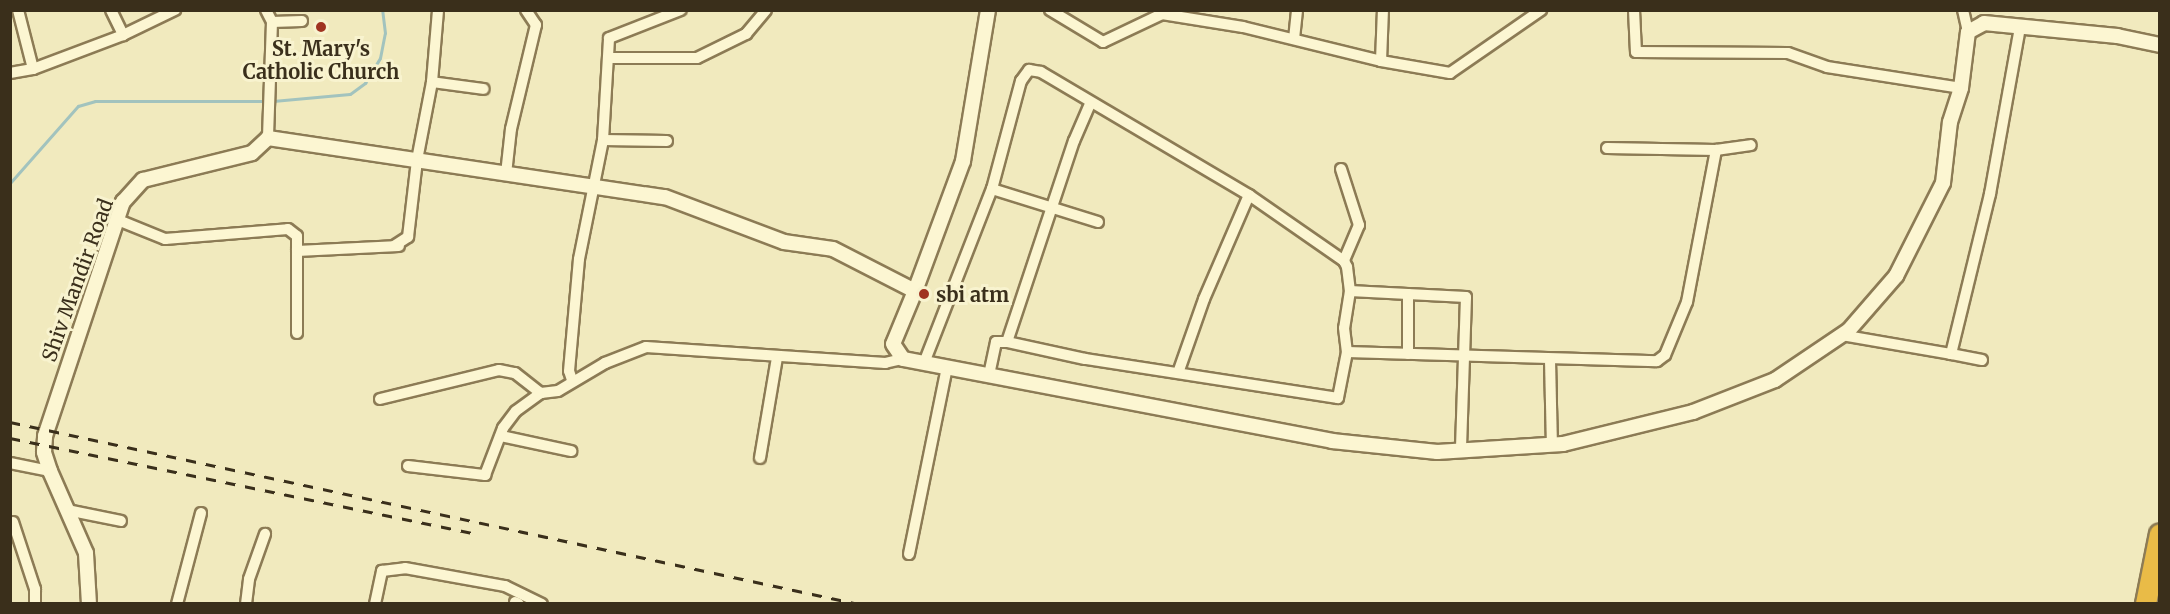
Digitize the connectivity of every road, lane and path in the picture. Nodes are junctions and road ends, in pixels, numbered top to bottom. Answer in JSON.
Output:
{"nodes":[{"id":1,"x":18,"y":10,"type":"edge"},
{"id":2,"x":111,"y":10,"type":"edge"},
{"id":3,"x":175,"y":10,"type":"edge"},
{"id":4,"x":266,"y":10,"type":"edge"},
{"id":5,"x":438,"y":10,"type":"edge"},
{"id":6,"x":526,"y":10,"type":"edge"},
{"id":7,"x":681,"y":10,"type":"edge"},
{"id":8,"x":766,"y":10,"type":"edge"},
{"id":9,"x":988,"y":10,"type":"edge"},
{"id":10,"x":1050,"y":10,"type":"edge"},
{"id":11,"x":1297,"y":10,"type":"edge"},
{"id":12,"x":1383,"y":10,"type":"edge"},
{"id":13,"x":1541,"y":10,"type":"edge"},
{"id":14,"x":1634,"y":10,"type":"edge"},
{"id":15,"x":1963,"y":10,"type":"edge"},
{"id":16,"x":302,"y":21,"type":"dead end"},
{"id":17,"x":272,"y":22,"type":"junction"},
{"id":18,"x":2020,"y":27,"type":"junction"},
{"id":19,"x":1968,"y":32,"type":"junction"},
{"id":20,"x":123,"y":35,"type":"junction"},
{"id":21,"x":1294,"y":39,"type":"junction"},
{"id":22,"x":2160,"y":45,"type":"edge"},
{"id":23,"x":608,"y":58,"type":"junction"},
{"id":24,"x":1381,"y":61,"type":"junction"},
{"id":25,"x":33,"y":69,"type":"junction"},
{"id":26,"x":10,"y":73,"type":"edge"},
{"id":27,"x":432,"y":82,"type":"junction"},
{"id":28,"x":1961,"y":88,"type":"junction"},
{"id":29,"x":484,"y":90,"type":"dead end"},
{"id":30,"x":1090,"y":104,"type":"junction"},
{"id":31,"x":268,"y":138,"type":"junction"},
{"id":32,"x":603,"y":140,"type":"junction"},
{"id":33,"x":667,"y":141,"type":"dead end"},
{"id":34,"x":1751,"y":146,"type":"dead end"},
{"id":35,"x":1606,"y":148,"type":"dead end"},
{"id":36,"x":1716,"y":150,"type":"junction"},
{"id":37,"x":417,"y":160,"type":"junction"},
{"id":38,"x":1341,"y":169,"type":"dead end"},
{"id":39,"x":506,"y":174,"type":"junction"},
{"id":40,"x":595,"y":187,"type":"junction"},
{"id":41,"x":992,"y":189,"type":"junction"},
{"id":42,"x":1249,"y":195,"type":"junction"},
{"id":43,"x":1052,"y":207,"type":"junction"},
{"id":44,"x":118,"y":220,"type":"junction"},
{"id":45,"x":1098,"y":222,"type":"dead end"},
{"id":46,"x":297,"y":250,"type":"junction"},
{"id":47,"x":1344,"y":261,"type":"junction"},
{"id":48,"x":915,"y":291,"type":"junction"},
{"id":49,"x":1350,"y":291,"type":"junction"},
{"id":50,"x":1408,"y":294,"type":"junction"},
{"id":51,"x":297,"y":333,"type":"dead end"},
{"id":52,"x":1841,"y":335,"type":"junction"},
{"id":53,"x":1007,"y":342,"type":"junction"},
{"id":54,"x":1347,"y":352,"type":"junction"},
{"id":55,"x":1408,"y":354,"type":"junction"},
{"id":56,"x":1951,"y":354,"type":"junction"},
{"id":57,"x":1466,"y":356,"type":"junction"},
{"id":58,"x":777,"y":357,"type":"junction"},
{"id":59,"x":903,"y":359,"type":"junction"},
{"id":60,"x":1550,"y":360,"type":"junction"},
{"id":61,"x":1982,"y":360,"type":"dead end"},
{"id":62,"x":924,"y":363,"type":"junction"},
{"id":63,"x":947,"y":368,"type":"junction"},
{"id":64,"x":1178,"y":373,"type":"junction"},
{"id":65,"x":989,"y":375,"type":"junction"},
{"id":66,"x":572,"y":380,"type":"junction"},
{"id":67,"x":541,"y":393,"type":"junction"},
{"id":68,"x":380,"y":399,"type":"dead end"},
{"id":69,"x":501,"y":436,"type":"junction"},
{"id":70,"x":1552,"y":445,"type":"junction"},
{"id":71,"x":1461,"y":450,"type":"junction"},
{"id":72,"x":571,"y":451,"type":"dead end"},
{"id":73,"x":760,"y":458,"type":"dead end"},
{"id":74,"x":10,"y":463,"type":"edge"},
{"id":75,"x":408,"y":466,"type":"dead end"},
{"id":76,"x":50,"y":471,"type":"junction"},
{"id":77,"x":67,"y":510,"type":"junction"},
{"id":78,"x":201,"y":513,"type":"dead end"},
{"id":79,"x":121,"y":520,"type":"dead end"},
{"id":80,"x":13,"y":522,"type":"dead end"},
{"id":81,"x":265,"y":534,"type":"dead end"},
{"id":82,"x":2160,"y":534,"type":"edge"},
{"id":83,"x":909,"y":554,"type":"dead end"},
{"id":84,"x":35,"y":603,"type":"edge"},
{"id":85,"x":89,"y":603,"type":"edge"},
{"id":86,"x":177,"y":603,"type":"edge"},
{"id":87,"x":246,"y":603,"type":"edge"},
{"id":88,"x":375,"y":603,"type":"edge"},
{"id":89,"x":542,"y":603,"type":"edge"},
{"id":90,"x":2146,"y":603,"type":"edge"}],
"edges":[{"from":1,"to":25,"type":"street"},
{"from":2,"to":20,"type":"street"},
{"from":3,"to":20,"type":"street"},
{"from":4,"to":17,"type":"street"},
{"from":5,"to":27,"type":"street"},
{"from":6,"to":39,"type":"street"},
{"from":7,"to":23,"type":"street"},
{"from":8,"to":23,"type":"street"},
{"from":9,"to":48,"type":"street"},
{"from":10,"to":21,"type":"street"},
{"from":11,"to":21,"type":"street"},
{"from":12,"to":24,"type":"street"},
{"from":13,"to":24,"type":"street"},
{"from":14,"to":28,"type":"street"},
{"from":15,"to":19,"type":"street"},
{"from":16,"to":17,"type":"street"},
{"from":17,"to":31,"type":"street"},
{"from":18,"to":19,"type":"street"},
{"from":18,"to":22,"type":"street"},
{"from":18,"to":56,"type":"street"},
{"from":19,"to":28,"type":"street"},
{"from":20,"to":25,"type":"street"},
{"from":21,"to":24,"type":"street"},
{"from":23,"to":32,"type":"street"},
{"from":25,"to":26,"type":"street"},
{"from":27,"to":29,"type":"street"},
{"from":27,"to":37,"type":"street"},
{"from":28,"to":52,"type":"street"},
{"from":30,"to":41,"type":"street"},
{"from":30,"to":42,"type":"street"},
{"from":30,"to":43,"type":"street"},
{"from":31,"to":37,"type":"street"},
{"from":31,"to":44,"type":"street","name":"Shiv Mandir Road"},
{"from":32,"to":33,"type":"street"},
{"from":32,"to":40,"type":"street"},
{"from":34,"to":36,"type":"street"},
{"from":35,"to":36,"type":"street"},
{"from":36,"to":60,"type":"street"},
{"from":37,"to":39,"type":"street"},
{"from":37,"to":46,"type":"street"},
{"from":38,"to":47,"type":"street"},
{"from":39,"to":40,"type":"street"},
{"from":40,"to":48,"type":"street"},
{"from":40,"to":66,"type":"street"},
{"from":41,"to":43,"type":"street"},
{"from":41,"to":62,"type":"street"},
{"from":42,"to":47,"type":"street"},
{"from":42,"to":64,"type":"street"},
{"from":43,"to":45,"type":"street"},
{"from":43,"to":53,"type":"street"},
{"from":44,"to":46,"type":"street"},
{"from":44,"to":76,"type":"street","name":"Shiv Mandir Road"},
{"from":46,"to":51,"type":"street"},
{"from":47,"to":49,"type":"street"},
{"from":48,"to":59,"type":"street"},
{"from":49,"to":50,"type":"street"},
{"from":49,"to":54,"type":"street"},
{"from":50,"to":55,"type":"street"},
{"from":50,"to":57,"type":"street"},
{"from":52,"to":56,"type":"street"},
{"from":52,"to":70,"type":"street"},
{"from":53,"to":64,"type":"street"},
{"from":53,"to":65,"type":"street"},
{"from":54,"to":55,"type":"street"},
{"from":54,"to":64,"type":"street"},
{"from":55,"to":57,"type":"street"},
{"from":56,"to":61,"type":"street"},
{"from":57,"to":60,"type":"street"},
{"from":57,"to":71,"type":"street"},
{"from":58,"to":59,"type":"street"},
{"from":58,"to":66,"type":"street"},
{"from":58,"to":73,"type":"street"},
{"from":59,"to":62,"type":"street"},
{"from":60,"to":70,"type":"street"},
{"from":62,"to":63,"type":"street"},
{"from":63,"to":65,"type":"street"},
{"from":63,"to":83,"type":"street"},
{"from":65,"to":71,"type":"street"},
{"from":66,"to":67,"type":"street"},
{"from":67,"to":68,"type":"street"},
{"from":67,"to":69,"type":"street"},
{"from":69,"to":72,"type":"street"},
{"from":69,"to":75,"type":"street"},
{"from":70,"to":71,"type":"street"},
{"from":74,"to":76,"type":"street"},
{"from":76,"to":77,"type":"street","name":"Shiv Mandir Road"},
{"from":77,"to":79,"type":"street"},
{"from":77,"to":85,"type":"street","name":"Shiv Mandir Road"},
{"from":78,"to":86,"type":"street"},
{"from":80,"to":84,"type":"street"},
{"from":81,"to":87,"type":"street"},
{"from":82,"to":90,"type":"highway"},
{"from":88,"to":89,"type":"street"}]}
